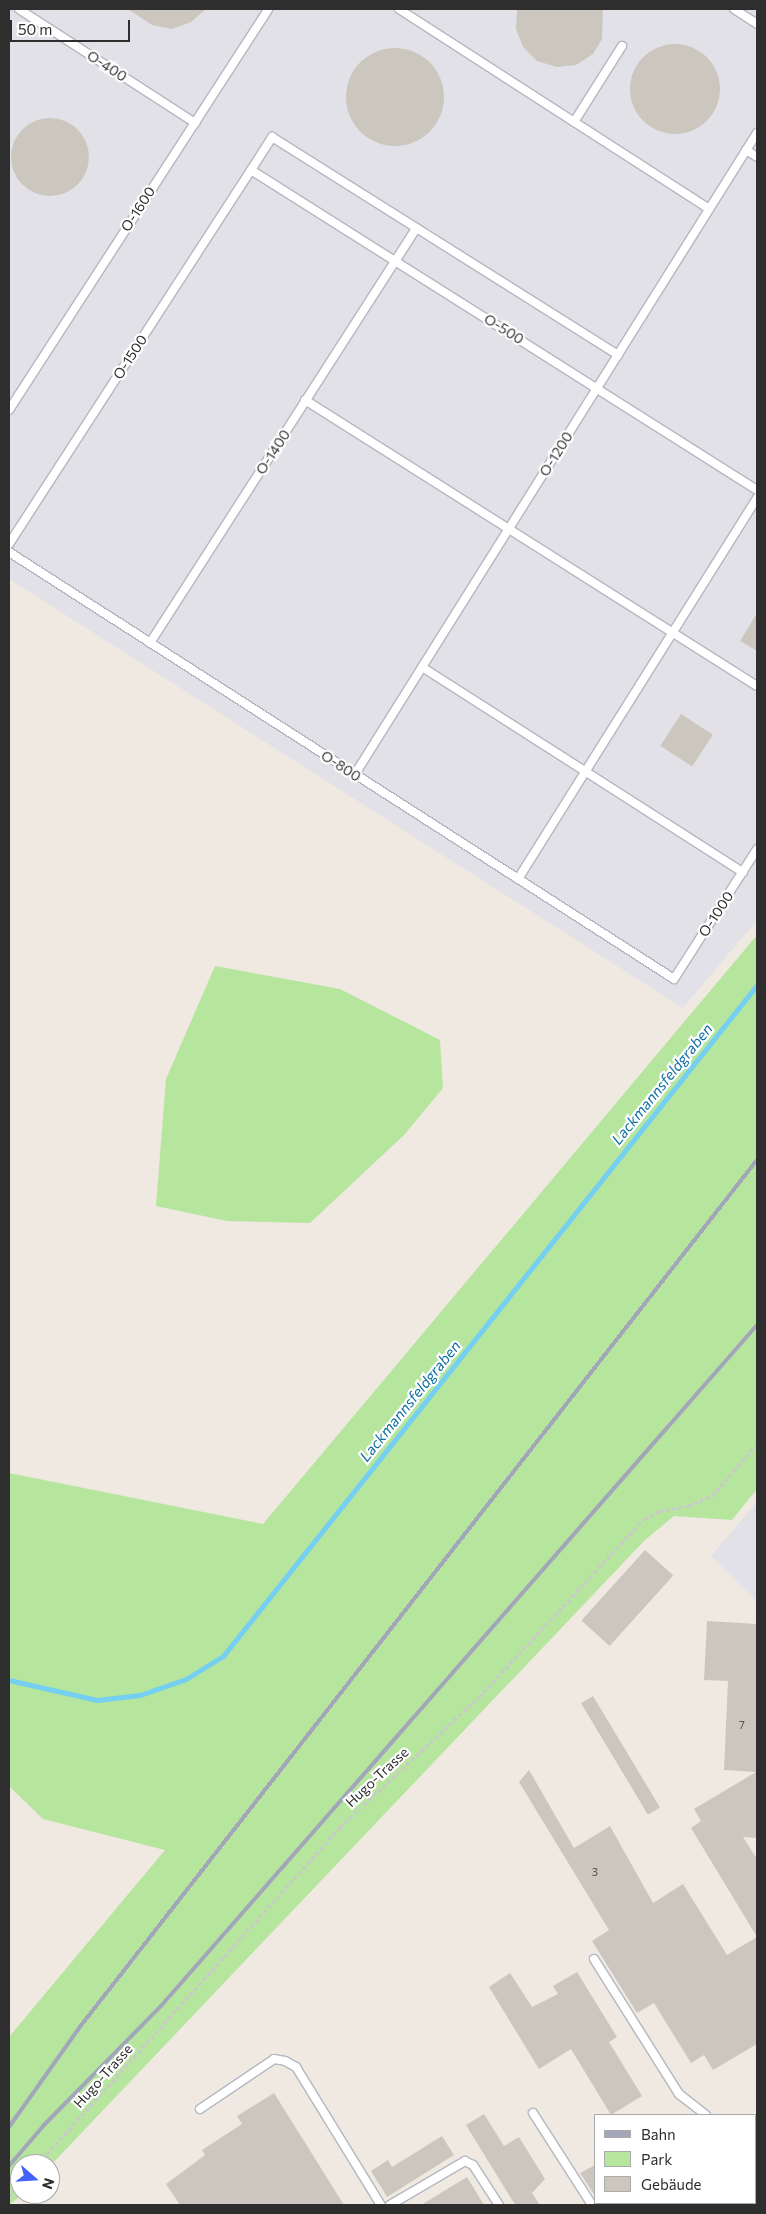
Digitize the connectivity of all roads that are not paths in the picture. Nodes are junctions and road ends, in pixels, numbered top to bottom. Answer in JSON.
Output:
{"nodes":[{"id":1,"x":19,"y":9,"type":"edge"},
{"id":2,"x":268,"y":9,"type":"edge"},
{"id":3,"x":399,"y":9,"type":"edge"},
{"id":4,"x":734,"y":9,"type":"edge"},
{"id":5,"x":757,"y":24,"type":"edge"},
{"id":6,"x":622,"y":46,"type":"dead end"},
{"id":7,"x":195,"y":122,"type":"junction"},
{"id":8,"x":574,"y":122,"type":"junction"},
{"id":9,"x":757,"y":133,"type":"edge"},
{"id":10,"x":746,"y":150,"type":"junction"},
{"id":11,"x":757,"y":157,"type":"edge"},
{"id":12,"x":251,"y":170,"type":"junction"},
{"id":13,"x":709,"y":209,"type":"junction"},
{"id":14,"x":416,"y":228,"type":"junction"},
{"id":15,"x":396,"y":261,"type":"junction"},
{"id":16,"x":618,"y":355,"type":"junction"},
{"id":17,"x":598,"y":388,"type":"junction"},
{"id":18,"x":305,"y":400,"type":"junction"},
{"id":19,"x":9,"y":410,"type":"edge"},
{"id":20,"x":757,"y":490,"type":"edge"},
{"id":21,"x":757,"y":498,"type":"edge"},
{"id":22,"x":508,"y":530,"type":"junction"},
{"id":23,"x":9,"y":544,"type":"edge"},
{"id":24,"x":9,"y":552,"type":"edge"},
{"id":25,"x":672,"y":633,"type":"junction"},
{"id":26,"x":150,"y":643,"type":"junction"},
{"id":27,"x":422,"y":667,"type":"junction"},
{"id":28,"x":757,"y":686,"type":"edge"},
{"id":29,"x":585,"y":771,"type":"junction"},
{"id":30,"x":355,"y":774,"type":"junction"},
{"id":31,"x":757,"y":849,"type":"edge"},
{"id":32,"x":742,"y":872,"type":"junction"},
{"id":33,"x":518,"y":879,"type":"junction"},
{"id":34,"x":674,"y":979,"type":"joint"},
{"id":35,"x":594,"y":1959,"type":"dead end"},
{"id":36,"x":200,"y":2109,"type":"dead end"},
{"id":37,"x":534,"y":2113,"type":"dead end"},
{"id":38,"x":705,"y":2114,"type":"edge"},
{"id":39,"x":381,"y":2205,"type":"edge"},
{"id":40,"x":390,"y":2205,"type":"edge"},
{"id":41,"x":499,"y":2205,"type":"edge"},
{"id":42,"x":592,"y":2205,"type":"edge"}],
"edges":[{"from":1,"to":7,"type":"lane","name":"O-400"},
{"from":2,"to":7,"type":"lane","name":"O-1600"},
{"from":3,"to":8,"type":"lane"},
{"from":4,"to":5,"type":"lane"},
{"from":6,"to":8,"type":"lane"},
{"from":7,"to":19,"type":"lane","name":"O-1600"},
{"from":8,"to":13,"type":"lane"},
{"from":9,"to":10,"type":"lane","name":"O-1200"},
{"from":10,"to":11,"type":"lane"},
{"from":10,"to":13,"type":"lane","name":"O-1200"},
{"from":12,"to":14,"type":"lane","name":"O-1500"},
{"from":12,"to":15,"type":"lane","name":"O-500"},
{"from":12,"to":23,"type":"lane","name":"O-1500"},
{"from":13,"to":16,"type":"lane","name":"O-1200"},
{"from":14,"to":15,"type":"lane","name":"O-1400"},
{"from":14,"to":16,"type":"lane"},
{"from":15,"to":17,"type":"lane","name":"O-500"},
{"from":15,"to":18,"type":"lane","name":"O-1400"},
{"from":16,"to":17,"type":"lane","name":"O-1200"},
{"from":17,"to":20,"type":"lane","name":"O-500"},
{"from":17,"to":22,"type":"lane","name":"O-1200"},
{"from":18,"to":22,"type":"lane"},
{"from":18,"to":26,"type":"lane","name":"O-1400"},
{"from":21,"to":25,"type":"lane"},
{"from":22,"to":25,"type":"lane"},
{"from":22,"to":27,"type":"lane","name":"O-1200"},
{"from":24,"to":26,"type":"lane","name":"O-800"},
{"from":25,"to":28,"type":"lane"},
{"from":25,"to":29,"type":"lane"},
{"from":26,"to":30,"type":"lane","name":"O-800"},
{"from":27,"to":29,"type":"lane"},
{"from":27,"to":30,"type":"lane","name":"O-1200"},
{"from":29,"to":32,"type":"lane"},
{"from":29,"to":33,"type":"lane"},
{"from":30,"to":33,"type":"lane","name":"O-800"},
{"from":31,"to":32,"type":"lane","name":"O-1000"},
{"from":32,"to":34,"type":"lane","name":"O-1000"},
{"from":33,"to":34,"type":"lane","name":"O-800"},
{"from":35,"to":38,"type":"lane"},
{"from":36,"to":39,"type":"lane"},
{"from":37,"to":42,"type":"lane"},
{"from":40,"to":41,"type":"lane"}]}
